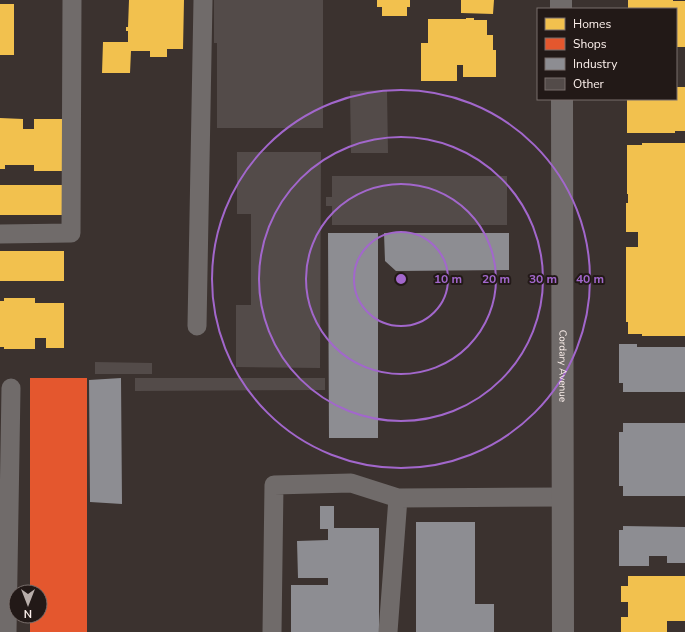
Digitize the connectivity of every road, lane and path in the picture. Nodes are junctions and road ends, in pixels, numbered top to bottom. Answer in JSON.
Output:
{"nodes":[{"id":1,"x":72,"y":0,"type":"edge"},
{"id":2,"x":204,"y":0,"type":"edge"},
{"id":3,"x":562,"y":100,"type":"edge"},
{"id":4,"x":0,"y":234,"type":"edge"},
{"id":5,"x":197,"y":326,"type":"dead end"},
{"id":6,"x":11,"y":388,"type":"dead end"},
{"id":7,"x":562,"y":497,"type":"junction"},
{"id":8,"x":398,"y":498,"type":"junction"},
{"id":9,"x":7,"y":632,"type":"edge"},
{"id":10,"x":272,"y":632,"type":"edge"},
{"id":11,"x":388,"y":632,"type":"edge"},
{"id":12,"x":563,"y":632,"type":"edge"}],
"edges":[{"from":1,"to":4,"type":"lane"},
{"from":2,"to":5,"type":"lane"},
{"from":3,"to":7,"type":"street","name":"Cordary Avenue"},
{"from":6,"to":9,"type":"lane"},
{"from":7,"to":8,"type":"lane"},
{"from":7,"to":12,"type":"street","name":"Cordary Avenue"},
{"from":8,"to":10,"type":"lane"},
{"from":8,"to":11,"type":"lane"}]}
